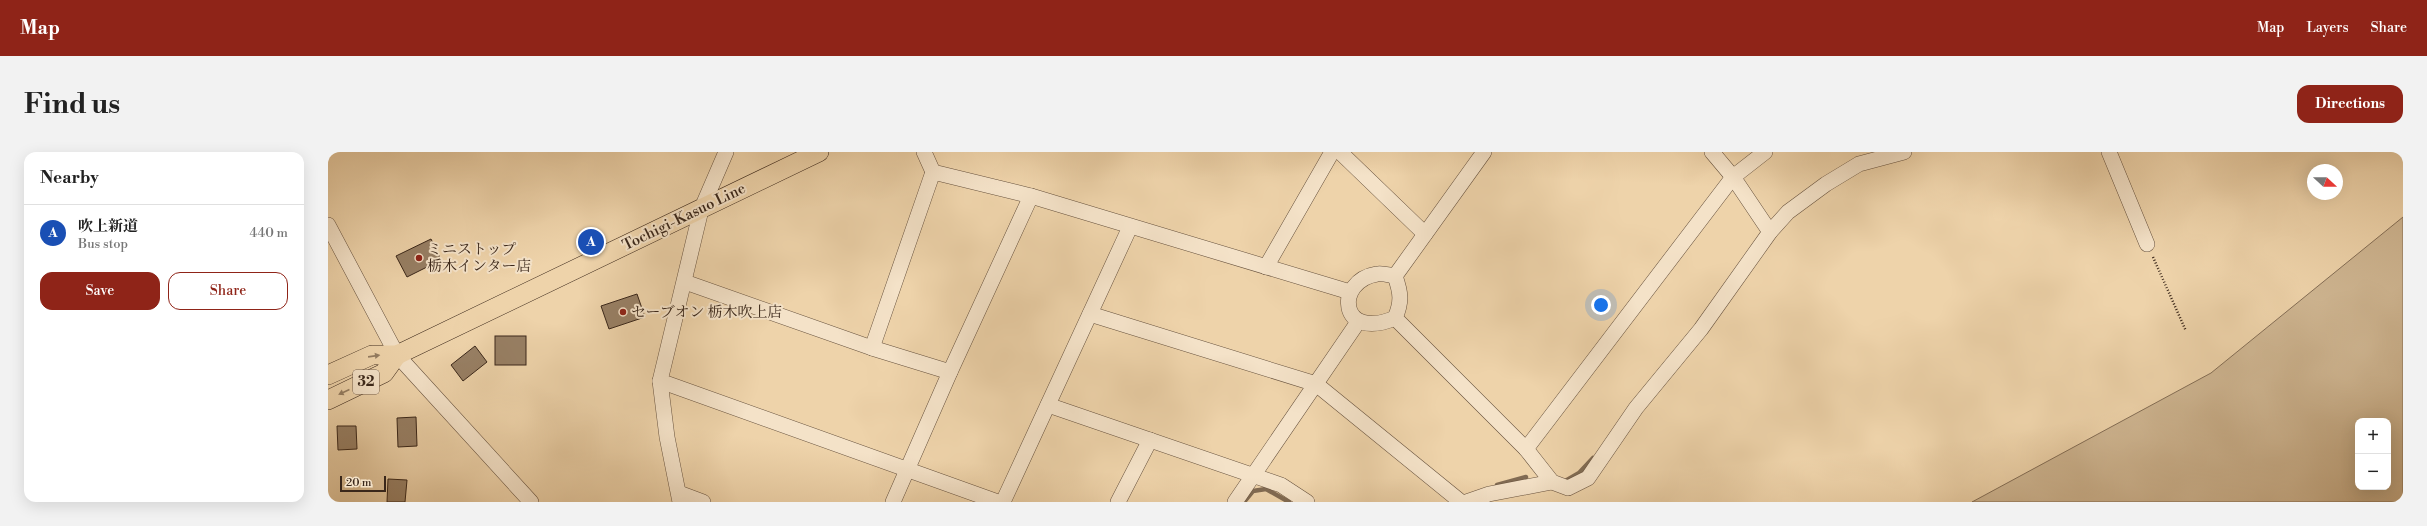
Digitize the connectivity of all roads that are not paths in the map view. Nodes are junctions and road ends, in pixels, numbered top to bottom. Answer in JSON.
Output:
{"nodes":[{"id":1,"x":726,"y":152,"type":"edge"},
{"id":2,"x":819,"y":152,"type":"edge"},
{"id":3,"x":924,"y":152,"type":"edge"},
{"id":4,"x":1332,"y":152,"type":"edge"},
{"id":5,"x":1340,"y":152,"type":"edge"},
{"id":6,"x":1712,"y":152,"type":"edge"},
{"id":7,"x":1765,"y":152,"type":"edge"},
{"id":8,"x":1904,"y":152,"type":"edge"},
{"id":9,"x":2109,"y":152,"type":"edge"},
{"id":10,"x":1481,"y":153,"type":"edge"},
{"id":11,"x":933,"y":172,"type":"junction"},
{"id":12,"x":1733,"y":177,"type":"junction"},
{"id":13,"x":1031,"y":196,"type":"junction"},
{"id":14,"x":701,"y":210,"type":"junction"},
{"id":15,"x":328,"y":225,"type":"edge"},
{"id":16,"x":1130,"y":227,"type":"junction"},
{"id":17,"x":1770,"y":232,"type":"junction"},
{"id":18,"x":1425,"y":234,"type":"junction"},
{"id":19,"x":2147,"y":244,"type":"road end"},
{"id":20,"x":1266,"y":267,"type":"junction"},
{"id":21,"x":1395,"y":276,"type":"junction"},
{"id":22,"x":685,"y":282,"type":"junction"},
{"id":23,"x":1350,"y":292,"type":"junction"},
{"id":24,"x":1090,"y":314,"type":"junction"},
{"id":25,"x":1395,"y":318,"type":"junction"},
{"id":26,"x":1358,"y":322,"type":"junction"},
{"id":27,"x":872,"y":348,"type":"junction"},
{"id":28,"x":397,"y":355,"type":"junction"},
{"id":29,"x":950,"y":372,"type":"junction"},
{"id":30,"x":328,"y":376,"type":"edge"},
{"id":31,"x":660,"y":381,"type":"junction"},
{"id":32,"x":1316,"y":384,"type":"junction"},
{"id":33,"x":328,"y":400,"type":"edge"},
{"id":34,"x":1048,"y":405,"type":"junction"},
{"id":35,"x":1150,"y":440,"type":"junction"},
{"id":36,"x":1526,"y":449,"type":"junction"},
{"id":37,"x":906,"y":470,"type":"junction"},
{"id":38,"x":1255,"y":476,"type":"junction"},
{"id":39,"x":1552,"y":482,"type":"junction"},
{"id":40,"x":680,"y":498,"type":"edge"},
{"id":41,"x":531,"y":502,"type":"edge"},
{"id":42,"x":703,"y":502,"type":"edge"},
{"id":43,"x":893,"y":502,"type":"edge"},
{"id":44,"x":998,"y":502,"type":"edge"},
{"id":45,"x":1003,"y":502,"type":"edge"},
{"id":46,"x":1118,"y":502,"type":"edge"},
{"id":47,"x":1235,"y":502,"type":"edge"},
{"id":48,"x":1307,"y":502,"type":"edge"},
{"id":49,"x":1461,"y":502,"type":"edge"},
{"id":50,"x":1466,"y":502,"type":"edge"}],
"edges":[{"from":1,"to":14,"type":"street"},
{"from":2,"to":14,"type":"main road","name":"Tochigi-Kasuo Line","number":"32"},
{"from":3,"to":11,"type":"street"},
{"from":4,"to":20,"type":"street"},
{"from":5,"to":18,"type":"street"},
{"from":6,"to":12,"type":"street"},
{"from":7,"to":12,"type":"street"},
{"from":8,"to":17,"type":"street"},
{"from":9,"to":19,"type":"street"},
{"from":10,"to":18,"type":"street"},
{"from":11,"to":13,"type":"street"},
{"from":11,"to":27,"type":"street"},
{"from":12,"to":17,"type":"street"},
{"from":12,"to":36,"type":"street"},
{"from":13,"to":16,"type":"street"},
{"from":13,"to":29,"type":"street"},
{"from":14,"to":22,"type":"street"},
{"from":14,"to":28,"type":"main road","name":"Tochigi-Kasuo Line","number":"32"},
{"from":15,"to":28,"type":"street"},
{"from":16,"to":20,"type":"street"},
{"from":16,"to":24,"type":"street"},
{"from":17,"to":39,"type":"street"},
{"from":18,"to":21,"type":"street"},
{"from":20,"to":23,"type":"street"},
{"from":21,"to":23,"type":"street"},
{"from":21,"to":25,"type":"street"},
{"from":22,"to":27,"type":"street"},
{"from":22,"to":31,"type":"street"},
{"from":23,"to":26,"type":"street"},
{"from":24,"to":32,"type":"street"},
{"from":24,"to":34,"type":"street"},
{"from":25,"to":26,"type":"street"},
{"from":25,"to":36,"type":"street"},
{"from":26,"to":32,"type":"street"},
{"from":27,"to":29,"type":"street"},
{"from":30,"to":28,"type":"main road","name":"Tochigi-Kasuo Line","number":"32","one_way":true},
{"from":28,"to":33,"type":"main road","name":"Tochigi-Kasuo Line","number":"32","one_way":true},
{"from":28,"to":41,"type":"street"},
{"from":29,"to":37,"type":"street"},
{"from":31,"to":37,"type":"street"},
{"from":31,"to":40,"type":"street"},
{"from":32,"to":38,"type":"street"},
{"from":32,"to":49,"type":"street"},
{"from":34,"to":35,"type":"street"},
{"from":34,"to":45,"type":"street"},
{"from":35,"to":38,"type":"street"},
{"from":35,"to":46,"type":"street"},
{"from":36,"to":39,"type":"street"},
{"from":37,"to":43,"type":"street"},
{"from":37,"to":44,"type":"street"},
{"from":38,"to":47,"type":"street"},
{"from":38,"to":48,"type":"street"},
{"from":39,"to":50,"type":"street"},
{"from":40,"to":42,"type":"street"}]}
